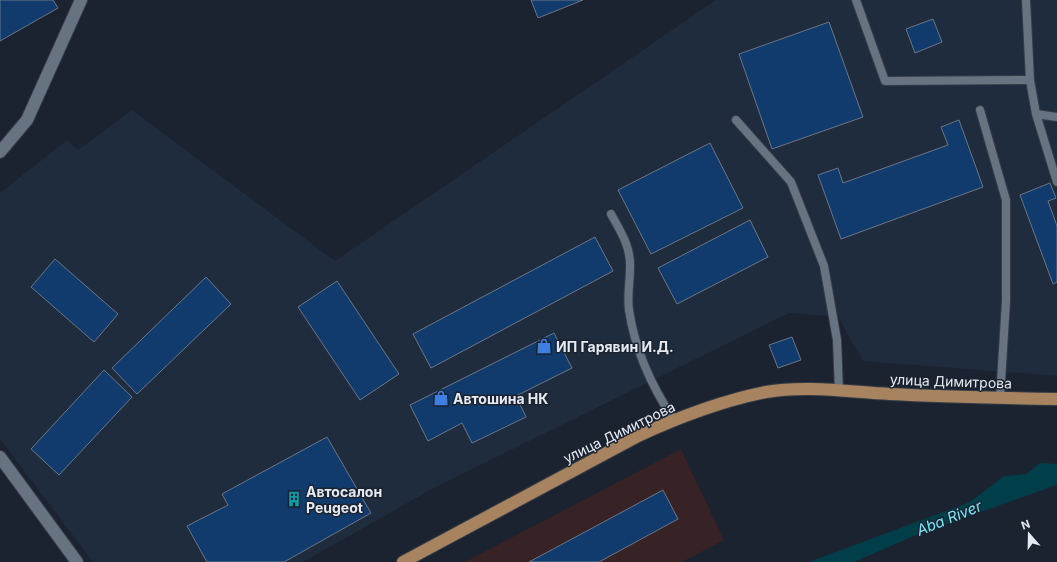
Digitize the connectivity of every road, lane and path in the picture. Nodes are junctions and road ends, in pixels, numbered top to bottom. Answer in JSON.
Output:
{"nodes":[{"id":1,"x":81,"y":0,"type":"edge"},
{"id":2,"x":856,"y":0,"type":"edge"},
{"id":3,"x":1026,"y":0,"type":"edge"},
{"id":4,"x":1030,"y":80,"type":"junction"},
{"id":5,"x":980,"y":110,"type":"dead end"},
{"id":6,"x":1036,"y":114,"type":"junction"},
{"id":7,"x":1057,"y":117,"type":"edge"},
{"id":8,"x":736,"y":120,"type":"dead end"},
{"id":9,"x":0,"y":152,"type":"edge"},
{"id":10,"x":1057,"y":182,"type":"edge"},
{"id":11,"x":611,"y":214,"type":"dead end"},
{"id":12,"x":839,"y":391,"type":"junction"},
{"id":13,"x":1000,"y":398,"type":"junction"},
{"id":14,"x":1057,"y":399,"type":"edge"},
{"id":15,"x":674,"y":420,"type":"junction"},
{"id":16,"x":0,"y":457,"type":"edge"},
{"id":17,"x":77,"y":562,"type":"edge"},
{"id":18,"x":403,"y":562,"type":"edge"}],
"edges":[{"from":1,"to":9,"type":"street"},
{"from":2,"to":4,"type":"lane"},
{"from":3,"to":4,"type":"lane"},
{"from":4,"to":6,"type":"lane"},
{"from":5,"to":13,"type":"lane"},
{"from":6,"to":7,"type":"lane"},
{"from":6,"to":10,"type":"lane"},
{"from":8,"to":12,"type":"lane"},
{"from":11,"to":15,"type":"lane"},
{"from":12,"to":13,"type":"main road","name":"улица Димитрова"},
{"from":12,"to":15,"type":"main road","name":"улица Димитрова"},
{"from":13,"to":14,"type":"main road","name":"улица Димитрова"},
{"from":15,"to":18,"type":"main road","name":"улица Димитрова"},
{"from":16,"to":17,"type":"street"}]}
